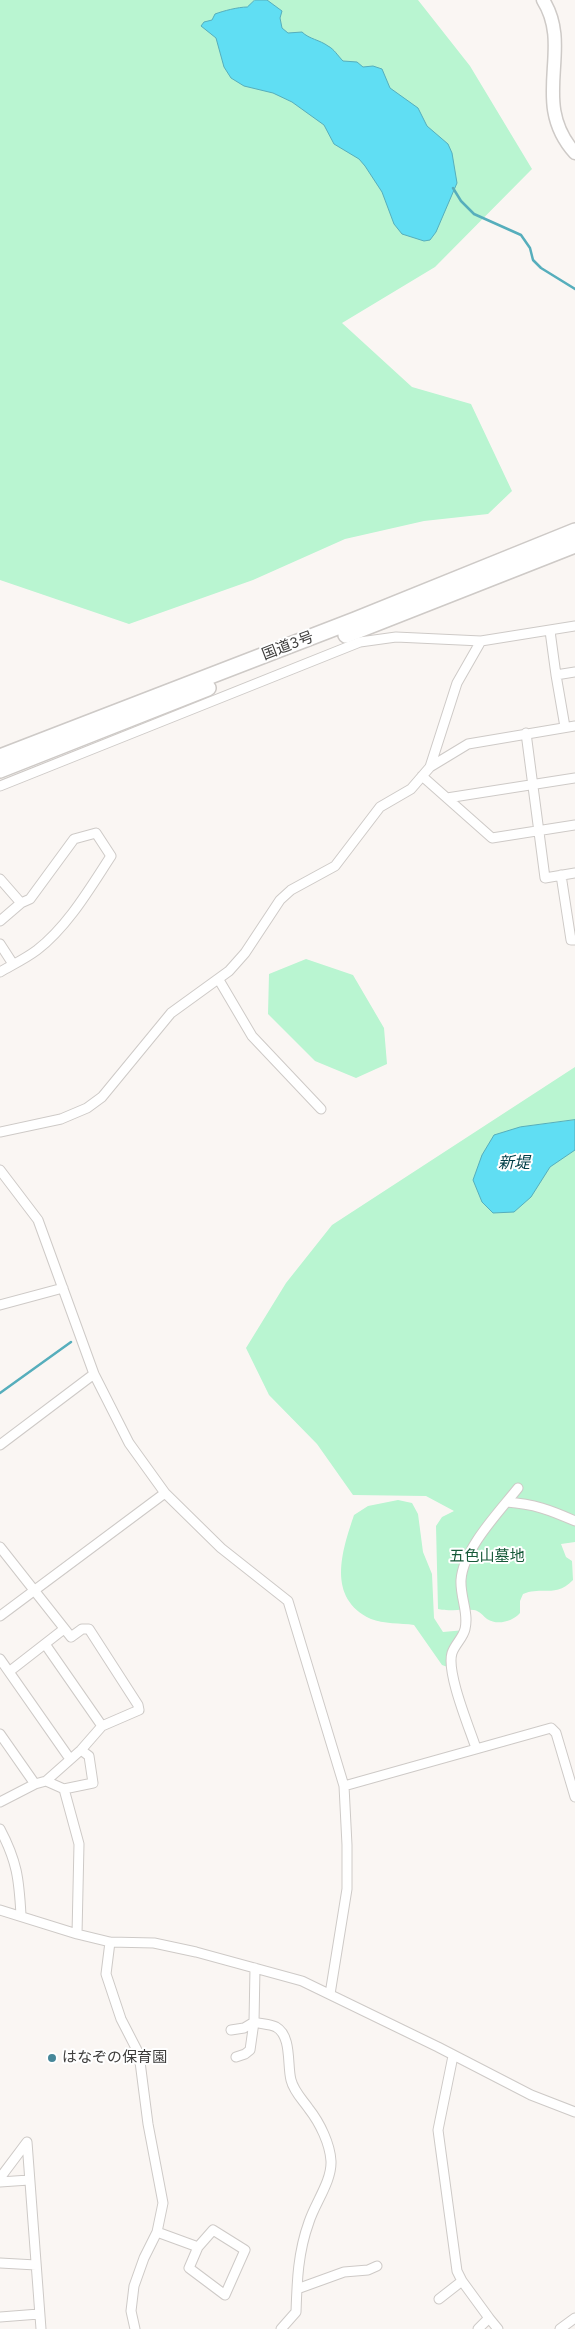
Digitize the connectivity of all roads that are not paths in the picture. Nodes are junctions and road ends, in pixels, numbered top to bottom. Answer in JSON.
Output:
{"nodes":[{"id":1,"x":543,"y":0,"type":"edge"},
{"id":2,"x":575,"y":154,"type":"edge"},
{"id":3,"x":575,"y":531,"type":"edge"},
{"id":4,"x":575,"y":545,"type":"edge"},
{"id":5,"x":575,"y":626,"type":"edge"},
{"id":6,"x":550,"y":631,"type":"junction"},
{"id":7,"x":481,"y":641,"type":"junction"},
{"id":8,"x":575,"y":672,"type":"edge"},
{"id":9,"x":556,"y":674,"type":"junction"},
{"id":10,"x":575,"y":726,"type":"edge"},
{"id":11,"x":565,"y":727,"type":"junction"},
{"id":12,"x":526,"y":733,"type":"junction"},
{"id":13,"x":0,"y":756,"type":"edge"},
{"id":14,"x":430,"y":767,"type":"junction"},
{"id":15,"x":0,"y":770,"type":"edge"},
{"id":16,"x":422,"y":776,"type":"junction"},
{"id":17,"x":575,"y":778,"type":"edge"},
{"id":18,"x":532,"y":783,"type":"junction"},
{"id":19,"x":0,"y":786,"type":"edge"},
{"id":20,"x":447,"y":798,"type":"junction"},
{"id":21,"x":575,"y":826,"type":"edge"},
{"id":22,"x":538,"y":830,"type":"junction"},
{"id":23,"x":575,"y":873,"type":"edge"},
{"id":24,"x":561,"y":875,"type":"junction"},
{"id":25,"x":0,"y":879,"type":"edge"},
{"id":26,"x":22,"y":903,"type":"junction"},
{"id":27,"x":0,"y":921,"type":"edge"},
{"id":28,"x":575,"y":940,"type":"edge"},
{"id":29,"x":0,"y":944,"type":"edge"},
{"id":30,"x":13,"y":964,"type":"junction"},
{"id":31,"x":0,"y":972,"type":"edge"},
{"id":32,"x":219,"y":980,"type":"junction"},
{"id":33,"x":321,"y":1109,"type":"dead end"},
{"id":34,"x":0,"y":1132,"type":"edge"},
{"id":35,"x":0,"y":1170,"type":"edge"},
{"id":36,"x":63,"y":1288,"type":"junction"},
{"id":37,"x":0,"y":1305,"type":"edge"},
{"id":38,"x":94,"y":1374,"type":"junction"},
{"id":39,"x":0,"y":1445,"type":"edge"},
{"id":40,"x":518,"y":1488,"type":"dead end"},
{"id":41,"x":164,"y":1493,"type":"junction"},
{"id":42,"x":506,"y":1502,"type":"junction"},
{"id":43,"x":575,"y":1522,"type":"edge"},
{"id":44,"x":0,"y":1547,"type":"edge"},
{"id":45,"x":33,"y":1591,"type":"junction"},
{"id":46,"x":0,"y":1616,"type":"edge"},
{"id":47,"x":64,"y":1629,"type":"junction"},
{"id":48,"x":45,"y":1644,"type":"junction"},
{"id":49,"x":0,"y":1658,"type":"edge"},
{"id":50,"x":10,"y":1671,"type":"junction"},
{"id":51,"x":102,"y":1726,"type":"junction"},
{"id":52,"x":0,"y":1734,"type":"edge"},
{"id":53,"x":476,"y":1748,"type":"junction"},
{"id":54,"x":81,"y":1750,"type":"junction"},
{"id":55,"x":70,"y":1759,"type":"junction"},
{"id":56,"x":46,"y":1781,"type":"junction"},
{"id":57,"x":35,"y":1784,"type":"junction"},
{"id":58,"x":344,"y":1786,"type":"junction"},
{"id":59,"x":64,"y":1789,"type":"junction"},
{"id":60,"x":575,"y":1797,"type":"edge"},
{"id":61,"x":0,"y":1802,"type":"edge"},
{"id":62,"x":0,"y":1829,"type":"edge"},
{"id":63,"x":0,"y":1910,"type":"edge"},
{"id":64,"x":21,"y":1915,"type":"junction"},
{"id":65,"x":77,"y":1934,"type":"junction"},
{"id":66,"x":110,"y":1942,"type":"junction"},
{"id":67,"x":255,"y":1968,"type":"junction"},
{"id":68,"x":330,"y":1994,"type":"junction"},
{"id":69,"x":254,"y":2022,"type":"junction"},
{"id":70,"x":231,"y":2030,"type":"dead end"},
{"id":71,"x":453,"y":2056,"type":"junction"},
{"id":72,"x":236,"y":2057,"type":"dead end"},
{"id":73,"x":575,"y":2112,"type":"edge"},
{"id":74,"x":0,"y":2180,"type":"edge"},
{"id":75,"x":29,"y":2180,"type":"junction"},
{"id":76,"x":157,"y":2232,"type":"junction"},
{"id":77,"x":198,"y":2247,"type":"junction"},
{"id":78,"x":0,"y":2263,"type":"edge"},
{"id":79,"x":36,"y":2266,"type":"junction"},
{"id":80,"x":377,"y":2266,"type":"dead end"},
{"id":81,"x":462,"y":2281,"type":"junction"},
{"id":82,"x":297,"y":2289,"type":"junction"},
{"id":83,"x":439,"y":2299,"type":"dead end"},
{"id":84,"x":40,"y":2314,"type":"junction"},
{"id":85,"x":0,"y":2317,"type":"edge"},
{"id":86,"x":489,"y":2318,"type":"junction"},
{"id":87,"x":575,"y":2318,"type":"edge"},
{"id":88,"x":41,"y":2329,"type":"edge"},
{"id":89,"x":135,"y":2329,"type":"edge"},
{"id":90,"x":281,"y":2329,"type":"edge"},
{"id":91,"x":478,"y":2329,"type":"edge"},
{"id":92,"x":498,"y":2329,"type":"edge"},
{"id":93,"x":560,"y":2329,"type":"edge"}],
"edges":[{"from":1,"to":2,"type":"street"},
{"from":3,"to":13,"type":"highway","name":"国道3号"},
{"from":4,"to":15,"type":"highway","name":"国道3号"},
{"from":5,"to":6,"type":"street"},
{"from":6,"to":7,"type":"street"},
{"from":6,"to":9,"type":"street"},
{"from":7,"to":14,"type":"street"},
{"from":7,"to":19,"type":"street"},
{"from":8,"to":9,"type":"street"},
{"from":9,"to":11,"type":"street"},
{"from":10,"to":11,"type":"street"},
{"from":11,"to":12,"type":"street"},
{"from":12,"to":14,"type":"street"},
{"from":12,"to":18,"type":"street"},
{"from":14,"to":16,"type":"street"},
{"from":16,"to":20,"type":"street"},
{"from":16,"to":32,"type":"street"},
{"from":17,"to":18,"type":"street"},
{"from":18,"to":20,"type":"street"},
{"from":18,"to":22,"type":"street"},
{"from":20,"to":22,"type":"street"},
{"from":21,"to":22,"type":"street"},
{"from":22,"to":24,"type":"street"},
{"from":23,"to":24,"type":"street"},
{"from":24,"to":28,"type":"street"},
{"from":25,"to":26,"type":"street"},
{"from":26,"to":27,"type":"street"},
{"from":26,"to":30,"type":"street"},
{"from":29,"to":30,"type":"street"},
{"from":30,"to":31,"type":"street"},
{"from":32,"to":33,"type":"street"},
{"from":32,"to":34,"type":"street"},
{"from":35,"to":36,"type":"street"},
{"from":36,"to":37,"type":"street"},
{"from":36,"to":38,"type":"street"},
{"from":38,"to":39,"type":"street"},
{"from":38,"to":41,"type":"street"},
{"from":40,"to":42,"type":"street"},
{"from":41,"to":45,"type":"street"},
{"from":41,"to":58,"type":"street"},
{"from":42,"to":43,"type":"street"},
{"from":42,"to":53,"type":"street"},
{"from":44,"to":45,"type":"street"},
{"from":45,"to":46,"type":"street"},
{"from":45,"to":47,"type":"street"},
{"from":47,"to":48,"type":"street"},
{"from":47,"to":51,"type":"street"},
{"from":48,"to":50,"type":"street"},
{"from":48,"to":51,"type":"street"},
{"from":49,"to":50,"type":"street"},
{"from":50,"to":55,"type":"street"},
{"from":51,"to":54,"type":"street"},
{"from":52,"to":57,"type":"street"},
{"from":53,"to":58,"type":"street"},
{"from":53,"to":60,"type":"street"},
{"from":54,"to":55,"type":"street"},
{"from":54,"to":59,"type":"street"},
{"from":55,"to":56,"type":"street"},
{"from":56,"to":57,"type":"street"},
{"from":56,"to":59,"type":"street"},
{"from":57,"to":61,"type":"street"},
{"from":58,"to":68,"type":"street"},
{"from":59,"to":65,"type":"street"},
{"from":62,"to":64,"type":"street"},
{"from":63,"to":64,"type":"street"},
{"from":64,"to":65,"type":"street"},
{"from":65,"to":66,"type":"street"},
{"from":66,"to":67,"type":"street"},
{"from":66,"to":76,"type":"street"},
{"from":67,"to":68,"type":"street"},
{"from":67,"to":69,"type":"street"},
{"from":68,"to":71,"type":"street"},
{"from":69,"to":70,"type":"street"},
{"from":69,"to":72,"type":"street"},
{"from":69,"to":82,"type":"street"},
{"from":71,"to":73,"type":"street"},
{"from":71,"to":81,"type":"street"},
{"from":74,"to":75,"type":"street"},
{"from":74,"to":75,"type":"street"},
{"from":75,"to":79,"type":"street"},
{"from":76,"to":77,"type":"street"},
{"from":76,"to":89,"type":"street"},
{"from":77,"to":77,"type":"street"},
{"from":78,"to":79,"type":"street"},
{"from":79,"to":84,"type":"street"},
{"from":80,"to":82,"type":"street"},
{"from":81,"to":83,"type":"street"},
{"from":81,"to":86,"type":"street"},
{"from":82,"to":90,"type":"street"},
{"from":84,"to":85,"type":"street"},
{"from":84,"to":88,"type":"street"},
{"from":86,"to":91,"type":"street"},
{"from":86,"to":92,"type":"street"},
{"from":87,"to":93,"type":"street"}]}
